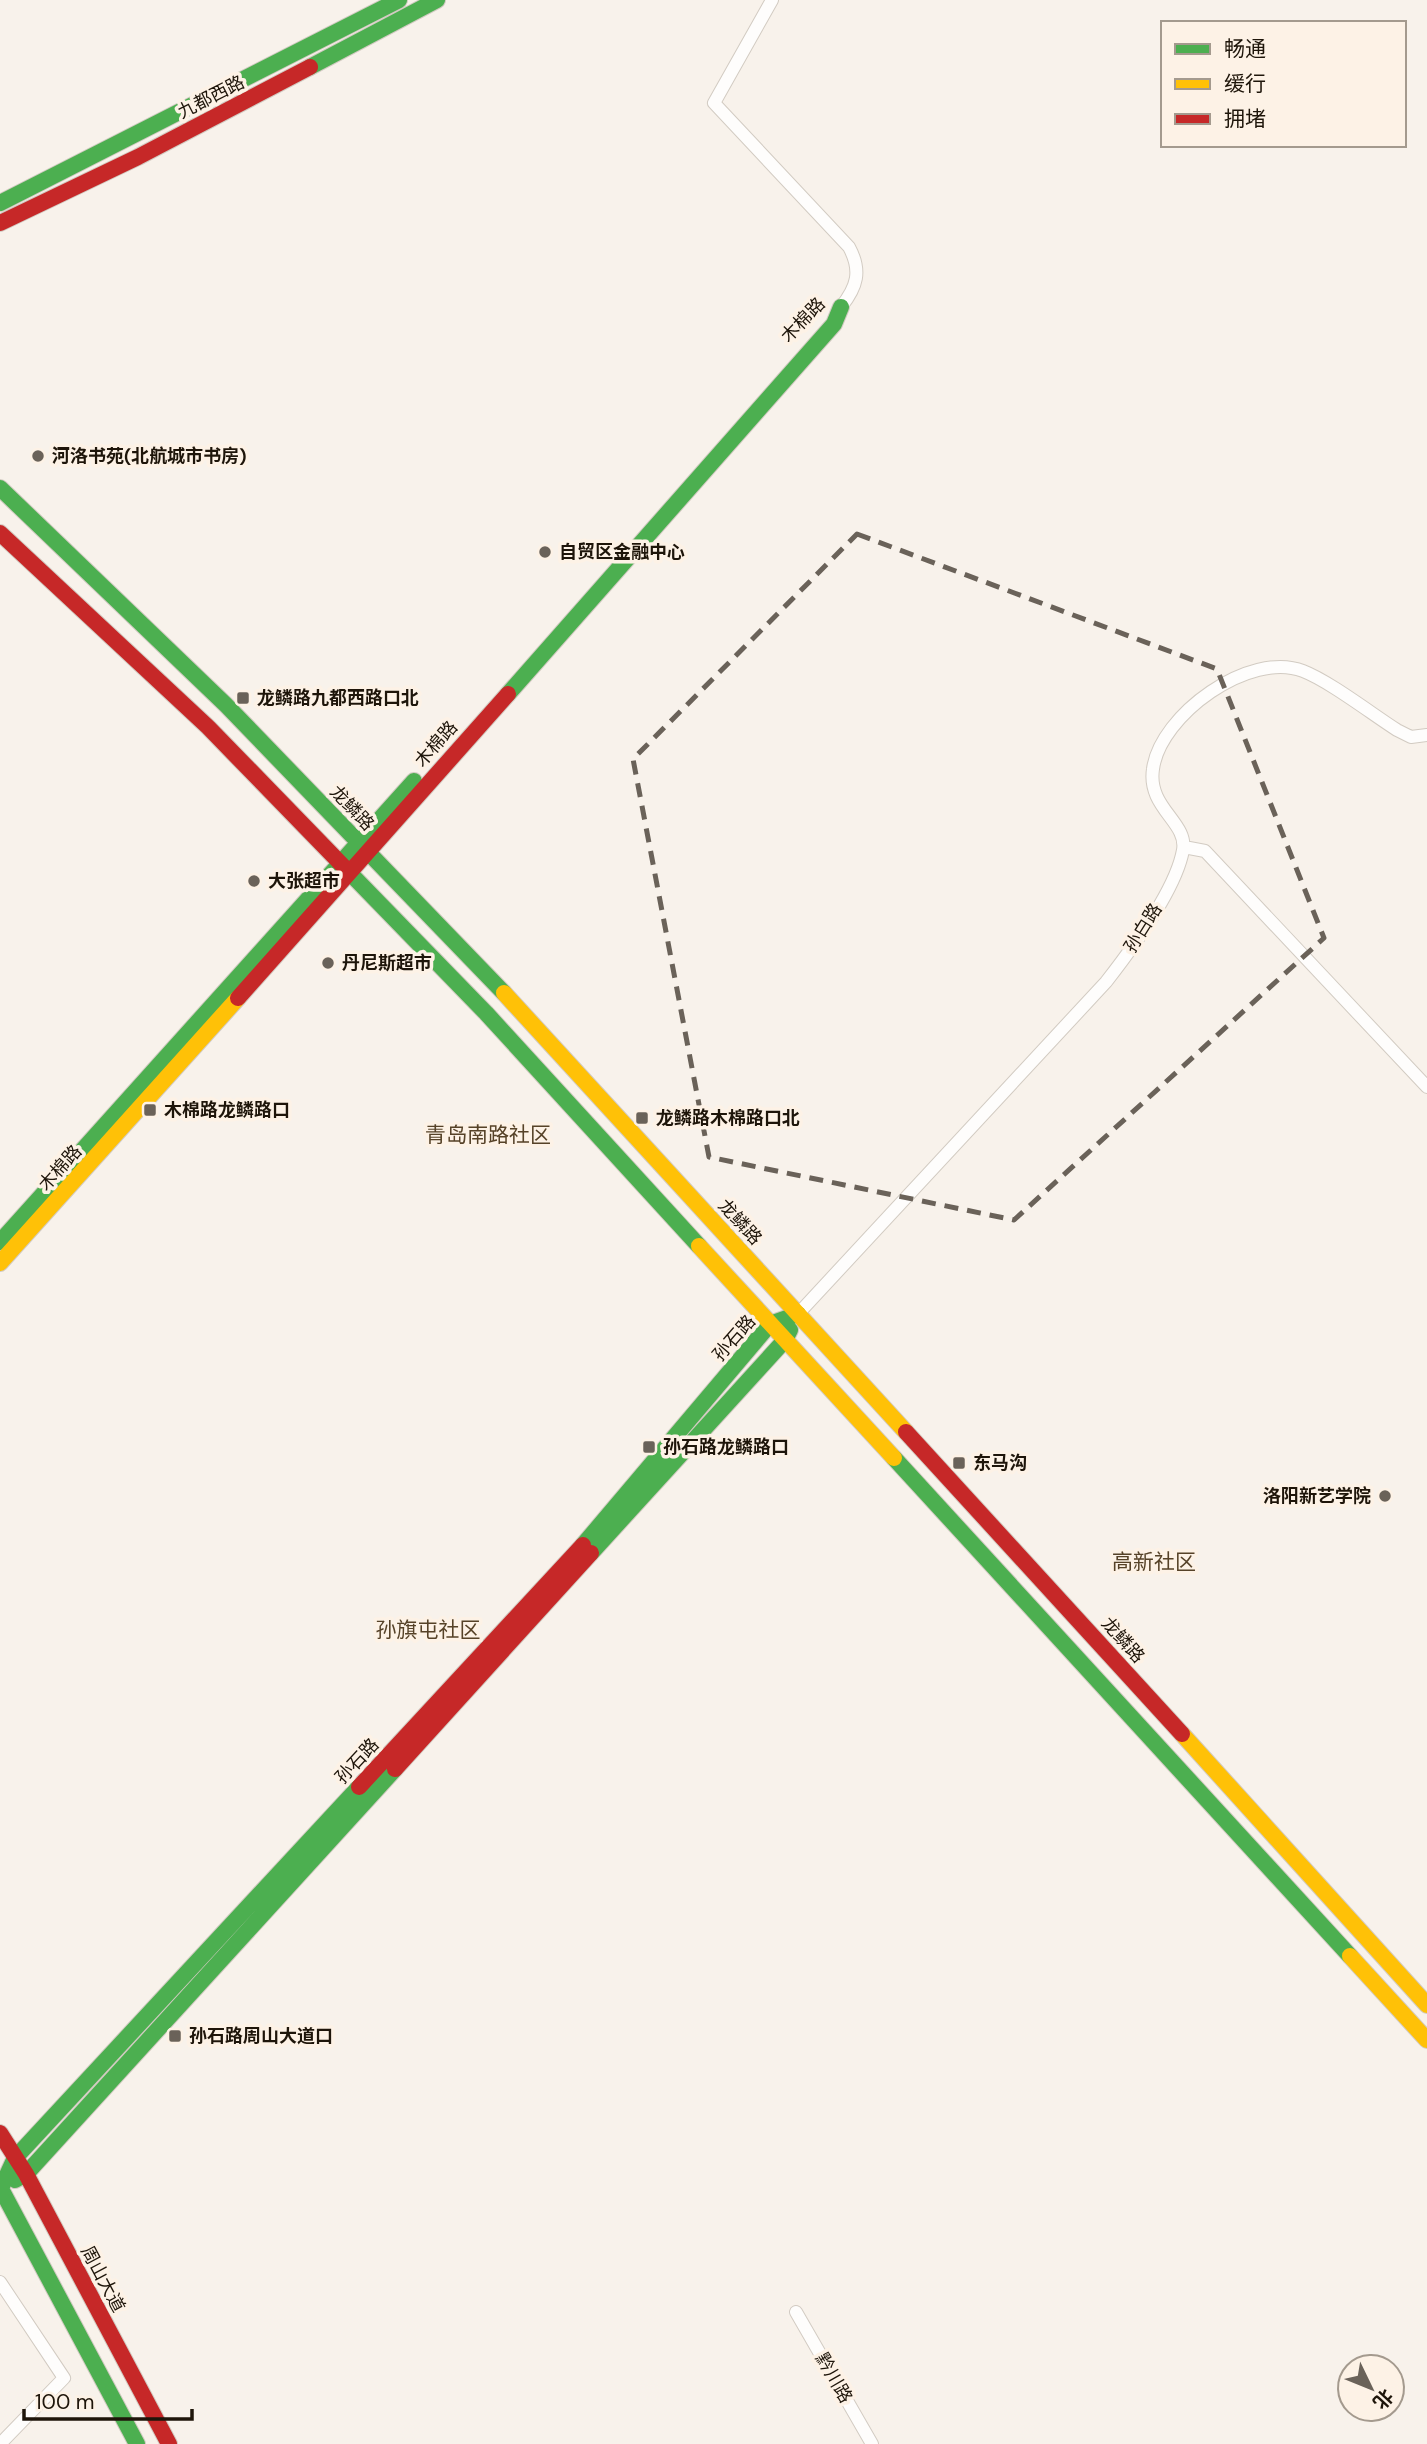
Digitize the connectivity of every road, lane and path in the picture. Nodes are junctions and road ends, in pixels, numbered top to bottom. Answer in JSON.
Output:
{"nodes":[{"id":1,"x":379,"y":0,"type":"edge"},
{"id":2,"x":399,"y":0,"type":"edge"},
{"id":3,"x":437,"y":0,"type":"edge"},
{"id":4,"x":458,"y":0,"type":"edge"},
{"id":5,"x":772,"y":0,"type":"edge"},
{"id":6,"x":400,"y":22,"type":"junction"},
{"id":7,"x":344,"y":30,"type":"junction"},
{"id":8,"x":0,"y":203,"type":"edge"},
{"id":9,"x":0,"y":222,"type":"edge"},
{"id":10,"x":841,"y":307,"type":"joint"},
{"id":11,"x":0,"y":488,"type":"edge"},
{"id":12,"x":0,"y":533,"type":"edge"},
{"id":13,"x":1427,"y":735,"type":"edge"},
{"id":14,"x":1184,"y":847,"type":"junction"},
{"id":15,"x":363,"y":848,"type":"junction"},
{"id":16,"x":345,"y":868,"type":"junction"},
{"id":17,"x":1427,"y":1087,"type":"edge"},
{"id":18,"x":0,"y":1242,"type":"edge"},
{"id":19,"x":0,"y":1263,"type":"edge"},
{"id":20,"x":798,"y":1314,"type":"junction"},
{"id":21,"x":770,"y":1324,"type":"junction"},
{"id":22,"x":785,"y":1340,"type":"junction"},
{"id":23,"x":1427,"y":2005,"type":"edge"},
{"id":24,"x":1427,"y":2040,"type":"edge"},
{"id":25,"x":0,"y":2133,"type":"edge"},
{"id":26,"x":15,"y":2158,"type":"junction"},
{"id":27,"x":26,"y":2174,"type":"junction"},
{"id":28,"x":0,"y":2188,"type":"edge"},
{"id":29,"x":0,"y":2282,"type":"edge"},
{"id":30,"x":796,"y":2312,"type":"dead end"},
{"id":31,"x":0,"y":2444,"type":"edge"},
{"id":32,"x":137,"y":2444,"type":"edge"},
{"id":33,"x":169,"y":2444,"type":"edge"},
{"id":34,"x":872,"y":2444,"type":"edge"}],
"edges":[{"from":1,"to":7,"type":"main road"},
{"from":2,"to":7,"type":"main road","name":"九都西路"},
{"from":3,"to":6,"type":"main road","name":"九都西路"},
{"from":4,"to":6,"type":"main road"},
{"from":5,"to":10,"type":"street"},
{"from":6,"to":9,"type":"main road","name":"九都西路"},
{"from":7,"to":8,"type":"main road","name":"九都西路"},
{"from":10,"to":15,"type":"main road","name":"木棉路"},
{"from":11,"to":15,"type":"main road","name":"龙鳞路"},
{"from":12,"to":16,"type":"main road"},
{"from":13,"to":14,"type":"street"},
{"from":14,"to":17,"type":"street"},
{"from":14,"to":20,"type":"street","name":"孙白路"},
{"from":15,"to":16,"type":"main road","name":"木棉路"},
{"from":15,"to":20,"type":"main road","name":"龙鳞路"},
{"from":16,"to":18,"type":"main road","name":"木棉路"},
{"from":16,"to":19,"type":"main road","name":"木棉路"},
{"from":16,"to":21,"type":"main road"},
{"from":20,"to":21,"type":"main road","name":"孙石路"},
{"from":20,"to":22,"type":"main road","name":"孙石路"},
{"from":20,"to":23,"type":"main road","name":"龙鳞路"},
{"from":21,"to":22,"type":"main road"},
{"from":21,"to":26,"type":"main road","name":"孙石路"},
{"from":22,"to":24,"type":"main road"},
{"from":22,"to":27,"type":"main road","name":"孙石路"},
{"from":25,"to":26,"type":"main road","name":"周山大道"},
{"from":26,"to":27,"type":"main road","name":"周山大道"},
{"from":26,"to":28,"type":"main road","name":"孙石路"},
{"from":27,"to":28,"type":"main road","name":"孙石路"},
{"from":27,"to":33,"type":"main road","name":"周山大道"},
{"from":28,"to":32,"type":"main road"},
{"from":29,"to":31,"type":"street"},
{"from":30,"to":34,"type":"street","name":"黔川路"}]}
